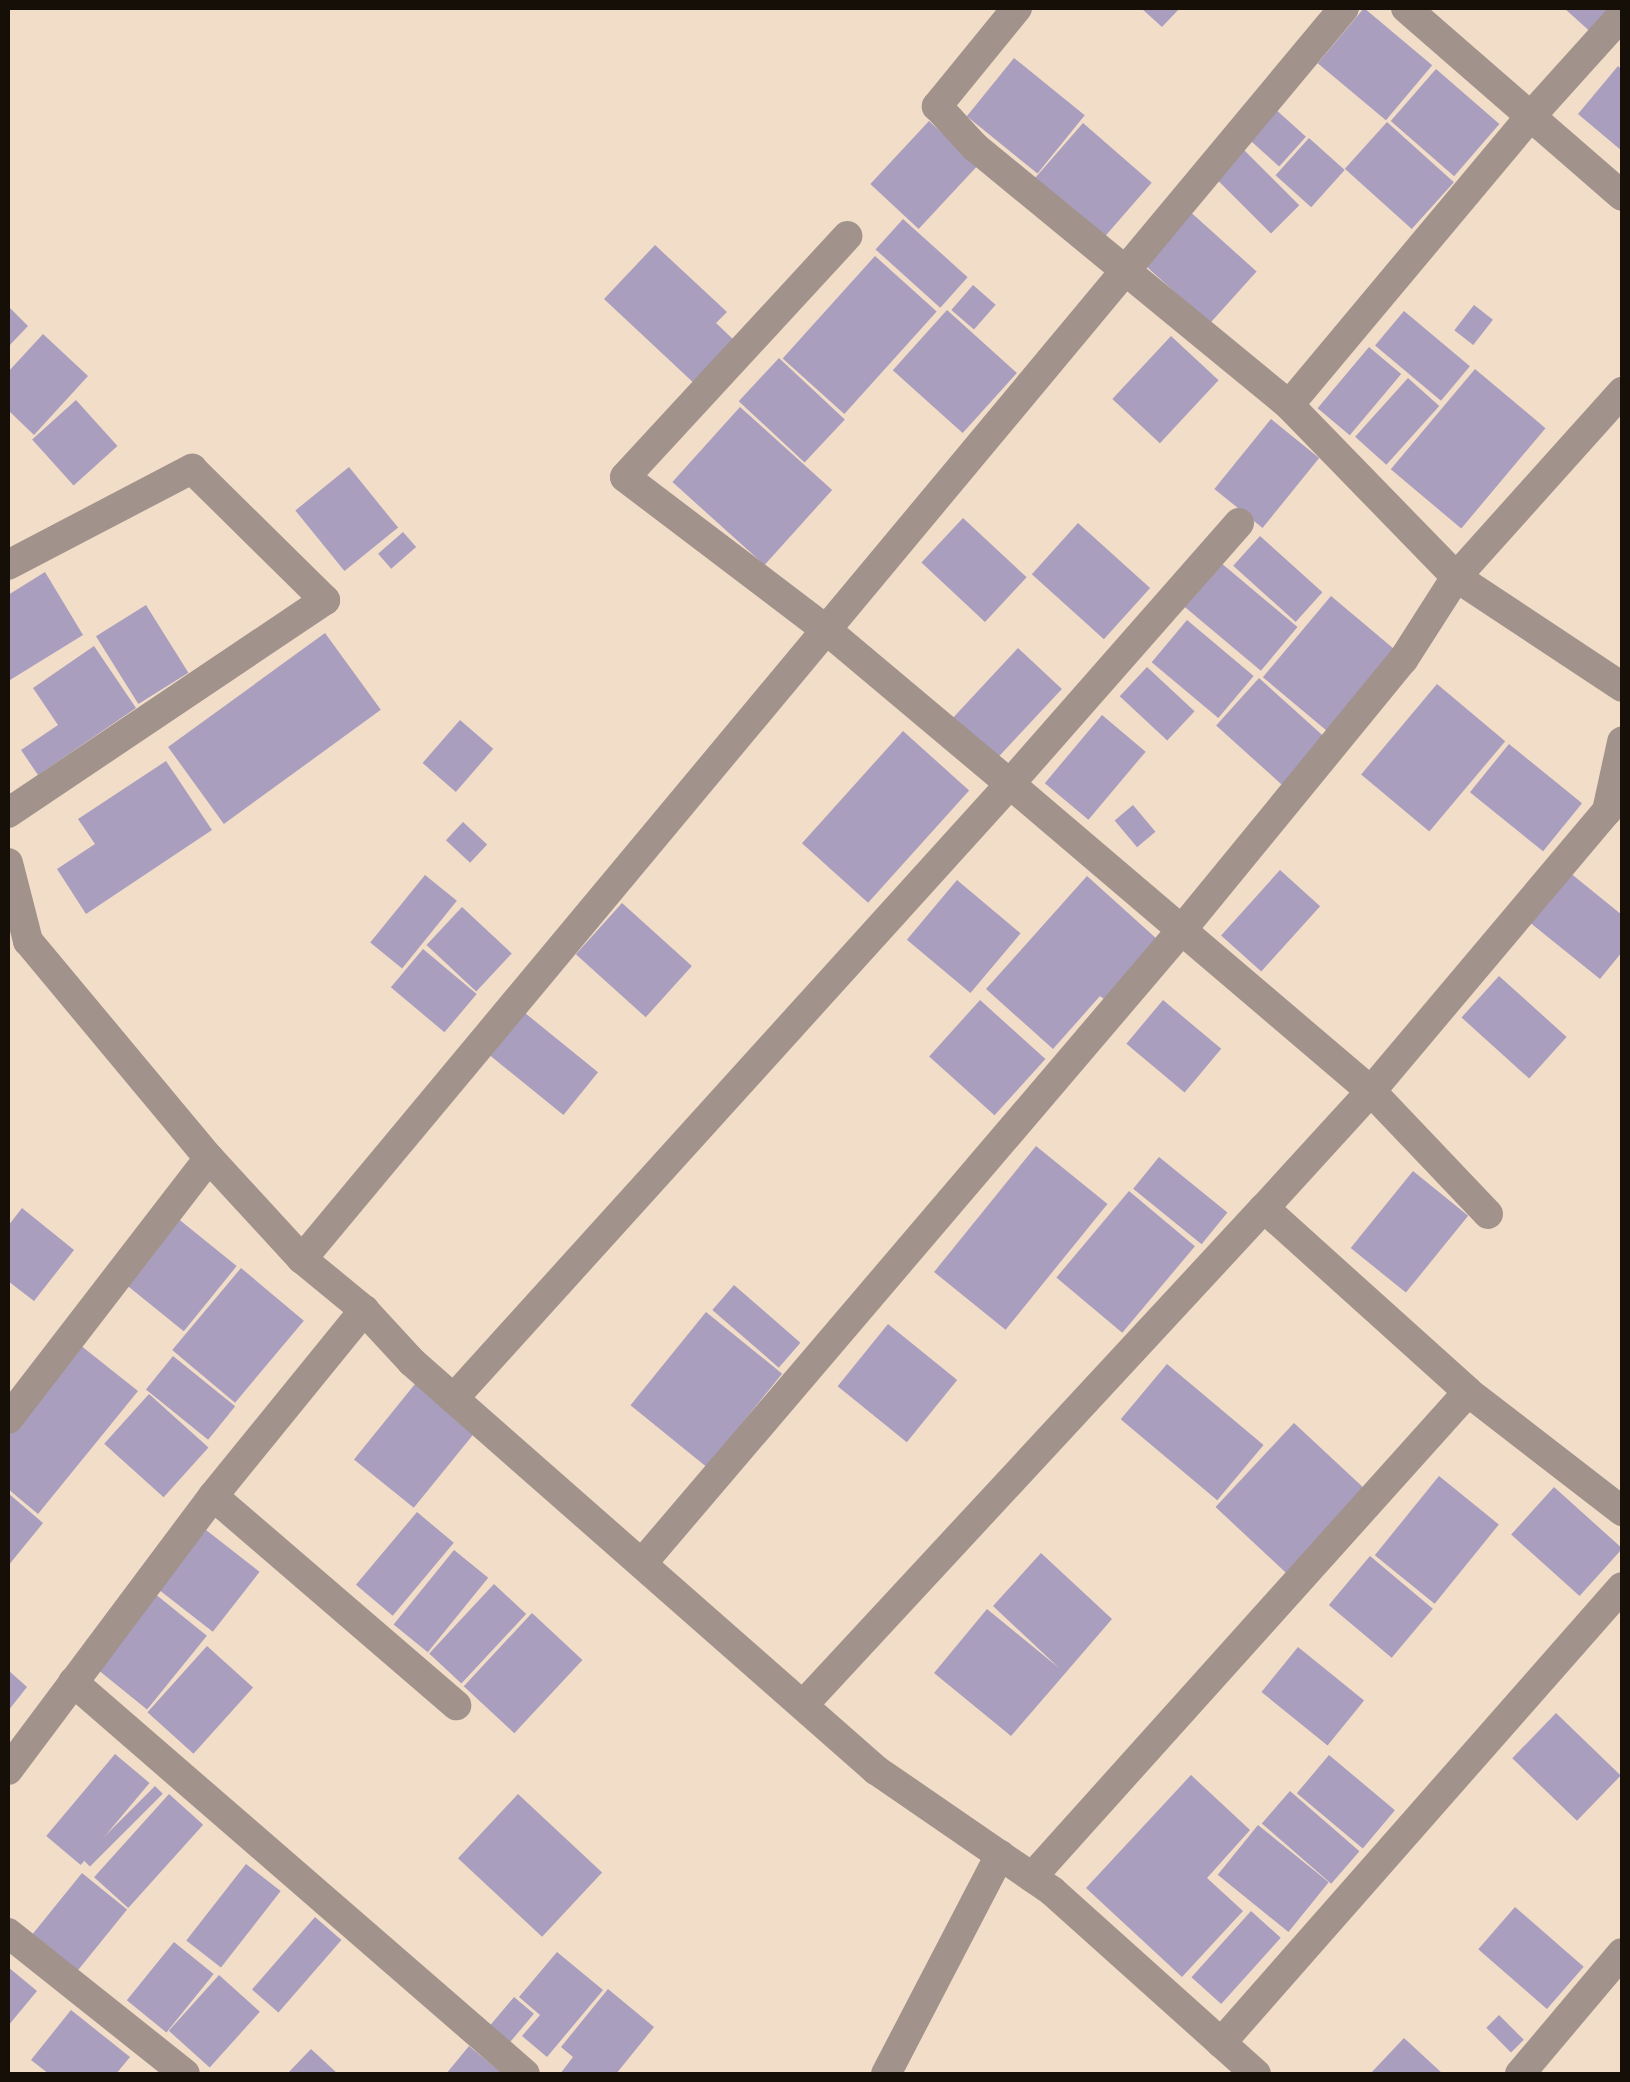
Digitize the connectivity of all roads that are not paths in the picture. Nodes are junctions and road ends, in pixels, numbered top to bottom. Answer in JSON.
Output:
{"nodes":[{"id":1,"x":1016,"y":8,"type":"edge"},
{"id":2,"x":1344,"y":8,"type":"edge"},
{"id":3,"x":1406,"y":8,"type":"edge"},
{"id":4,"x":1622,"y":15,"type":"edge"},
{"id":5,"x":1531,"y":116,"type":"junction"},
{"id":6,"x":1622,"y":196,"type":"edge"},
{"id":7,"x":847,"y":236,"type":"dead end"},
{"id":8,"x":1126,"y":272,"type":"junction"},
{"id":9,"x":1622,"y":392,"type":"edge"},
{"id":10,"x":1289,"y":405,"type":"junction"},
{"id":11,"x":1238,"y":523,"type":"dead end"},
{"id":12,"x":8,"y":566,"type":"edge"},
{"id":13,"x":1456,"y":577,"type":"junction"},
{"id":14,"x":825,"y":629,"type":"junction"},
{"id":15,"x":1622,"y":687,"type":"edge"},
{"id":16,"x":1622,"y":742,"type":"edge"},
{"id":17,"x":1010,"y":784,"type":"junction"},
{"id":18,"x":8,"y":812,"type":"edge"},
{"id":19,"x":8,"y":863,"type":"edge"},
{"id":20,"x":1180,"y":932,"type":"junction"},
{"id":21,"x":1371,"y":1090,"type":"junction"},
{"id":22,"x":209,"y":1158,"type":"junction"},
{"id":23,"x":1264,"y":1208,"type":"junction"},
{"id":24,"x":1488,"y":1214,"type":"dead end"},
{"id":25,"x":302,"y":1259,"type":"junction"},
{"id":26,"x":364,"y":1310,"type":"junction"},
{"id":27,"x":1468,"y":1392,"type":"junction"},
{"id":28,"x":454,"y":1398,"type":"junction"},
{"id":29,"x":8,"y":1419,"type":"edge"},
{"id":30,"x":213,"y":1496,"type":"junction"},
{"id":31,"x":1622,"y":1511,"type":"edge"},
{"id":32,"x":644,"y":1561,"type":"junction"},
{"id":33,"x":1622,"y":1586,"type":"edge"},
{"id":34,"x":73,"y":1682,"type":"junction"},
{"id":35,"x":804,"y":1704,"type":"junction"},
{"id":36,"x":456,"y":1705,"type":"dead end"},
{"id":37,"x":8,"y":1770,"type":"edge"},
{"id":38,"x":1000,"y":1855,"type":"junction"},
{"id":39,"x":1032,"y":1877,"type":"junction"},
{"id":40,"x":8,"y":1933,"type":"edge"},
{"id":41,"x":1622,"y":1953,"type":"edge"},
{"id":42,"x":1221,"y":2043,"type":"junction"},
{"id":43,"x":185,"y":2074,"type":"edge"},
{"id":44,"x":525,"y":2074,"type":"edge"},
{"id":45,"x":886,"y":2074,"type":"edge"},
{"id":46,"x":1256,"y":2074,"type":"edge"},
{"id":47,"x":1520,"y":2074,"type":"edge"}],
"edges":[{"from":1,"to":8,"type":"street"},
{"from":2,"to":8,"type":"street"},
{"from":3,"to":5,"type":"street"},
{"from":4,"to":5,"type":"street"},
{"from":5,"to":6,"type":"street"},
{"from":5,"to":10,"type":"street"},
{"from":7,"to":14,"type":"street"},
{"from":8,"to":10,"type":"street"},
{"from":8,"to":14,"type":"street"},
{"from":9,"to":13,"type":"street"},
{"from":10,"to":13,"type":"street"},
{"from":11,"to":17,"type":"street"},
{"from":12,"to":18,"type":"street"},
{"from":13,"to":15,"type":"street"},
{"from":13,"to":20,"type":"street"},
{"from":14,"to":17,"type":"street"},
{"from":14,"to":25,"type":"street"},
{"from":16,"to":21,"type":"street"},
{"from":17,"to":20,"type":"street"},
{"from":17,"to":28,"type":"street"},
{"from":19,"to":22,"type":"street"},
{"from":20,"to":21,"type":"street"},
{"from":20,"to":32,"type":"street"},
{"from":21,"to":23,"type":"street"},
{"from":21,"to":24,"type":"street"},
{"from":22,"to":25,"type":"street"},
{"from":22,"to":29,"type":"street"},
{"from":23,"to":27,"type":"street"},
{"from":23,"to":35,"type":"street"},
{"from":25,"to":26,"type":"street"},
{"from":26,"to":28,"type":"street"},
{"from":26,"to":30,"type":"street"},
{"from":27,"to":31,"type":"street"},
{"from":27,"to":39,"type":"street"},
{"from":28,"to":32,"type":"street"},
{"from":30,"to":34,"type":"street"},
{"from":30,"to":36,"type":"street"},
{"from":32,"to":35,"type":"street"},
{"from":33,"to":42,"type":"street"},
{"from":34,"to":37,"type":"street"},
{"from":34,"to":44,"type":"street"},
{"from":35,"to":38,"type":"street"},
{"from":38,"to":39,"type":"street"},
{"from":38,"to":45,"type":"street"},
{"from":39,"to":42,"type":"street"},
{"from":40,"to":43,"type":"street"},
{"from":41,"to":47,"type":"street"},
{"from":42,"to":46,"type":"street"}]}
